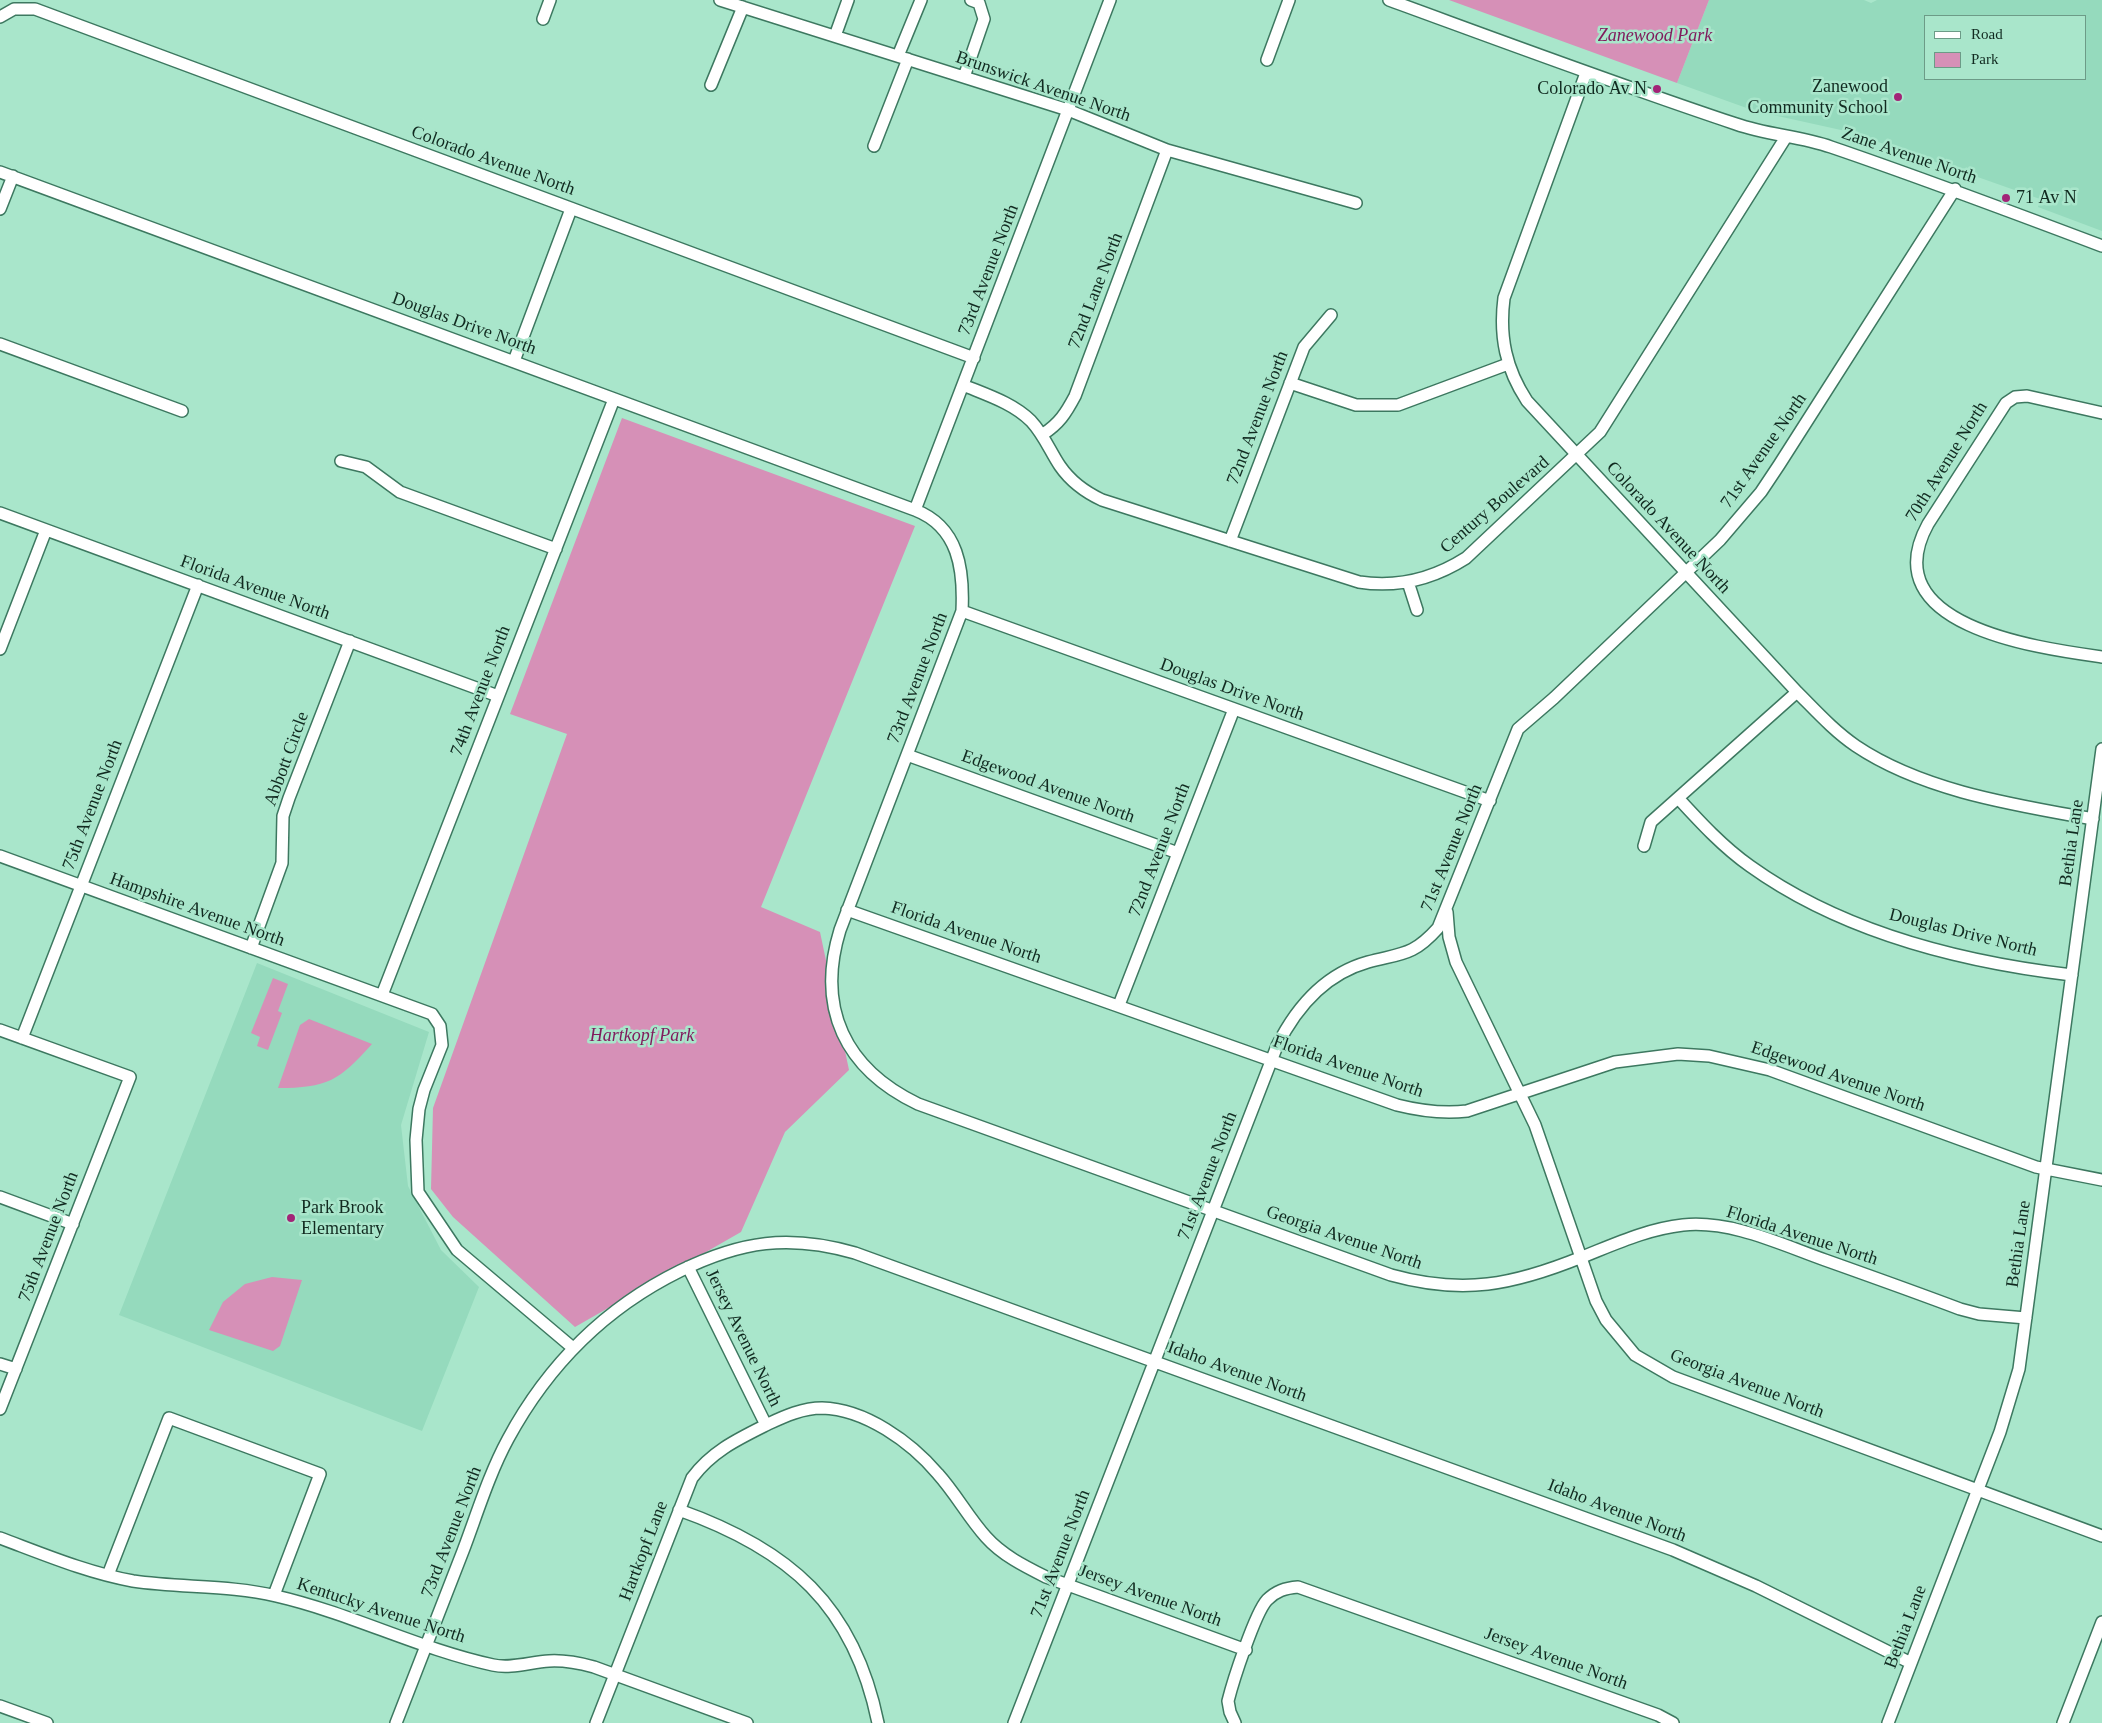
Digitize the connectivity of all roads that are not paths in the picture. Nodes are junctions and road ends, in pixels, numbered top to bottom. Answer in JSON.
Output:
{"nodes":[{"id":1,"x":550,"y":0,"type":"edge"},
{"id":2,"x":720,"y":0,"type":"edge"},
{"id":3,"x":848,"y":0,"type":"edge"},
{"id":4,"x":921,"y":0,"type":"edge"},
{"id":5,"x":971,"y":0,"type":"edge"},
{"id":6,"x":1110,"y":0,"type":"edge"},
{"id":7,"x":1289,"y":0,"type":"edge"},
{"id":8,"x":1389,"y":0,"type":"edge"},
{"id":9,"x":743,"y":7,"type":"junction"},
{"id":10,"x":0,"y":17,"type":"edge"},
{"id":11,"x":543,"y":19,"type":"dead end"},
{"id":12,"x":835,"y":36,"type":"junction"},
{"id":13,"x":903,"y":58,"type":"junction"},
{"id":14,"x":1267,"y":60,"type":"dead end"},
{"id":15,"x":1586,"y":73,"type":"junction"},
{"id":16,"x":964,"y":77,"type":"junction"},
{"id":17,"x":711,"y":85,"type":"dead end"},
{"id":18,"x":1068,"y":110,"type":"junction"},
{"id":19,"x":1786,"y":137,"type":"junction"},
{"id":20,"x":874,"y":146,"type":"dead end"},
{"id":21,"x":1167,"y":150,"type":"junction"},
{"id":22,"x":0,"y":172,"type":"edge"},
{"id":23,"x":13,"y":176,"type":"junction"},
{"id":24,"x":1955,"y":189,"type":"junction"},
{"id":25,"x":1356,"y":202,"type":"dead end"},
{"id":26,"x":0,"y":209,"type":"edge"},
{"id":27,"x":571,"y":209,"type":"junction"},
{"id":28,"x":2102,"y":246,"type":"edge"},
{"id":29,"x":1331,"y":315,"type":"dead end"},
{"id":30,"x":0,"y":344,"type":"edge"},
{"id":31,"x":974,"y":358,"type":"junction"},
{"id":32,"x":514,"y":361,"type":"junction"},
{"id":33,"x":1508,"y":364,"type":"junction"},
{"id":34,"x":1290,"y":382,"type":"junction"},
{"id":35,"x":963,"y":385,"type":"junction"},
{"id":36,"x":614,"y":399,"type":"junction"},
{"id":37,"x":182,"y":410,"type":"dead end"},
{"id":38,"x":2102,"y":413,"type":"edge"},
{"id":39,"x":1043,"y":434,"type":"junction"},
{"id":40,"x":1577,"y":455,"type":"junction"},
{"id":41,"x":342,"y":460,"type":"dead end"},
{"id":42,"x":915,"y":510,"type":"junction"},
{"id":43,"x":0,"y":513,"type":"edge"},
{"id":44,"x":46,"y":530,"type":"junction"},
{"id":45,"x":1230,"y":541,"type":"junction"},
{"id":46,"x":556,"y":549,"type":"junction"},
{"id":47,"x":1686,"y":572,"type":"junction"},
{"id":48,"x":1408,"y":582,"type":"junction"},
{"id":49,"x":198,"y":585,"type":"junction"},
{"id":50,"x":1417,"y":610,"type":"dead end"},
{"id":51,"x":962,"y":611,"type":"junction"},
{"id":52,"x":350,"y":641,"type":"junction"},
{"id":53,"x":0,"y":649,"type":"edge"},
{"id":54,"x":2102,"y":658,"type":"edge"},
{"id":55,"x":1797,"y":692,"type":"junction"},
{"id":56,"x":498,"y":696,"type":"junction"},
{"id":57,"x":1234,"y":709,"type":"junction"},
{"id":58,"x":2102,"y":750,"type":"edge"},
{"id":59,"x":907,"y":755,"type":"junction"},
{"id":60,"x":1678,"y":798,"type":"junction"},
{"id":61,"x":1490,"y":801,"type":"junction"},
{"id":62,"x":2093,"y":819,"type":"junction"},
{"id":63,"x":1644,"y":846,"type":"dead end"},
{"id":64,"x":1178,"y":853,"type":"junction"},
{"id":65,"x":0,"y":856,"type":"edge"},
{"id":66,"x":81,"y":886,"type":"junction"},
{"id":67,"x":847,"y":910,"type":"junction"},
{"id":68,"x":1447,"y":912,"type":"junction"},
{"id":69,"x":251,"y":948,"type":"junction"},
{"id":70,"x":2072,"y":975,"type":"junction"},
{"id":71,"x":382,"y":995,"type":"junction"},
{"id":72,"x":1119,"y":1005,"type":"junction"},
{"id":73,"x":0,"y":1030,"type":"edge"},
{"id":74,"x":22,"y":1038,"type":"junction"},
{"id":75,"x":1272,"y":1060,"type":"junction"},
{"id":76,"x":1520,"y":1095,"type":"junction"},
{"id":77,"x":918,"y":1104,"type":"joint"},
{"id":78,"x":2046,"y":1169,"type":"junction"},
{"id":79,"x":2102,"y":1180,"type":"edge"},
{"id":80,"x":0,"y":1198,"type":"edge"},
{"id":81,"x":1213,"y":1211,"type":"junction"},
{"id":82,"x":73,"y":1224,"type":"junction"},
{"id":83,"x":1581,"y":1258,"type":"junction"},
{"id":84,"x":688,"y":1267,"type":"junction"},
{"id":85,"x":2026,"y":1318,"type":"junction"},
{"id":86,"x":573,"y":1348,"type":"junction"},
{"id":87,"x":1155,"y":1360,"type":"junction"},
{"id":88,"x":560,"y":1363,"type":"joint"},
{"id":89,"x":0,"y":1364,"type":"edge"},
{"id":90,"x":16,"y":1369,"type":"junction"},
{"id":91,"x":0,"y":1409,"type":"edge"},
{"id":92,"x":766,"y":1425,"type":"junction"},
{"id":93,"x":1977,"y":1490,"type":"junction"},
{"id":94,"x":679,"y":1510,"type":"junction"},
{"id":95,"x":2102,"y":1536,"type":"edge"},
{"id":96,"x":0,"y":1538,"type":"edge"},
{"id":97,"x":108,"y":1575,"type":"junction"},
{"id":98,"x":1068,"y":1585,"type":"junction"},
{"id":99,"x":274,"y":1596,"type":"junction"},
{"id":100,"x":2102,"y":1622,"type":"edge"},
{"id":101,"x":426,"y":1645,"type":"junction"},
{"id":102,"x":1246,"y":1650,"type":"junction"},
{"id":103,"x":1911,"y":1663,"type":"junction"},
{"id":104,"x":615,"y":1674,"type":"junction"},
{"id":105,"x":0,"y":1706,"type":"edge"},
{"id":106,"x":47,"y":1723,"type":"edge"},
{"id":107,"x":396,"y":1723,"type":"edge"},
{"id":108,"x":596,"y":1723,"type":"edge"},
{"id":109,"x":747,"y":1723,"type":"edge"},
{"id":110,"x":878,"y":1723,"type":"edge"},
{"id":111,"x":1014,"y":1723,"type":"edge"},
{"id":112,"x":1235,"y":1723,"type":"edge"},
{"id":113,"x":1673,"y":1723,"type":"edge"},
{"id":114,"x":1888,"y":1723,"type":"edge"},
{"id":115,"x":2063,"y":1723,"type":"edge"}],
"edges":[{"from":1,"to":11,"type":"street"},
{"from":2,"to":9,"type":"street","name":"Brunswick Avenue North"},
{"from":3,"to":12,"type":"street"},
{"from":4,"to":13,"type":"street"},
{"from":5,"to":16,"type":"street"},
{"from":6,"to":18,"type":"street","name":"73rd Avenue North"},
{"from":7,"to":14,"type":"street"},
{"from":8,"to":15,"type":"street","name":"Zane Avenue North"},
{"from":9,"to":12,"type":"street","name":"Brunswick Avenue North"},
{"from":9,"to":17,"type":"street"},
{"from":10,"to":27,"type":"street","name":"Colorado Avenue North"},
{"from":12,"to":13,"type":"street","name":"Brunswick Avenue North"},
{"from":13,"to":16,"type":"street","name":"Brunswick Avenue North"},
{"from":13,"to":20,"type":"street"},
{"from":15,"to":19,"type":"street","name":"Zane Avenue North"},
{"from":15,"to":33,"type":"street","name":"Colorado Avenue North"},
{"from":16,"to":18,"type":"street","name":"Brunswick Avenue North"},
{"from":18,"to":21,"type":"street","name":"Brunswick Avenue North"},
{"from":18,"to":31,"type":"street","name":"73rd Avenue North"},
{"from":19,"to":24,"type":"street","name":"Zane Avenue North"},
{"from":19,"to":40,"type":"street","name":"Century Boulevard"},
{"from":21,"to":25,"type":"street","name":"Brunswick Avenue North"},
{"from":21,"to":39,"type":"street","name":"72nd Lane North"},
{"from":22,"to":23,"type":"street","name":"Douglas Drive North"},
{"from":23,"to":26,"type":"street"},
{"from":23,"to":32,"type":"street","name":"Douglas Drive North"},
{"from":24,"to":28,"type":"street","name":"Zane Avenue North"},
{"from":24,"to":47,"type":"street","name":"71st Avenue North"},
{"from":27,"to":31,"type":"street","name":"Colorado Avenue North"},
{"from":27,"to":32,"type":"street"},
{"from":29,"to":34,"type":"street","name":"72nd Avenue North"},
{"from":30,"to":37,"type":"street"},
{"from":31,"to":35,"type":"street","name":"73rd Avenue North"},
{"from":32,"to":36,"type":"street","name":"Douglas Drive North"},
{"from":33,"to":34,"type":"street"},
{"from":33,"to":40,"type":"street","name":"Colorado Avenue North"},
{"from":34,"to":45,"type":"street","name":"72nd Avenue North"},
{"from":35,"to":39,"type":"street","name":"Century Boulevard"},
{"from":35,"to":42,"type":"street","name":"73rd Avenue North"},
{"from":36,"to":42,"type":"street","name":"Douglas Drive North"},
{"from":36,"to":46,"type":"street","name":"74th Avenue North"},
{"from":38,"to":54,"type":"street","name":"70th Avenue North"},
{"from":39,"to":45,"type":"street","name":"Century Boulevard"},
{"from":40,"to":47,"type":"street","name":"Colorado Avenue North"},
{"from":40,"to":48,"type":"street","name":"Century Boulevard"},
{"from":41,"to":46,"type":"street"},
{"from":42,"to":51,"type":"street","name":"73rd Avenue North"},
{"from":43,"to":44,"type":"street","name":"Florida Avenue North"},
{"from":44,"to":49,"type":"street","name":"Florida Avenue North"},
{"from":44,"to":53,"type":"street"},
{"from":45,"to":48,"type":"street","name":"Century Boulevard"},
{"from":46,"to":56,"type":"street","name":"74th Avenue North"},
{"from":47,"to":55,"type":"street","name":"Colorado Avenue North"},
{"from":47,"to":61,"type":"street","name":"71st Avenue North"},
{"from":48,"to":50,"type":"street"},
{"from":49,"to":52,"type":"street","name":"Florida Avenue North"},
{"from":49,"to":66,"type":"street","name":"75th Avenue North"},
{"from":51,"to":57,"type":"street","name":"Douglas Drive North"},
{"from":51,"to":59,"type":"street","name":"73rd Avenue North"},
{"from":52,"to":56,"type":"street","name":"Florida Avenue North"},
{"from":52,"to":69,"type":"street","name":"Abbott Circle"},
{"from":55,"to":60,"type":"street"},
{"from":55,"to":62,"type":"street","name":"Colorado Avenue North"},
{"from":56,"to":71,"type":"street","name":"74th Avenue North"},
{"from":57,"to":61,"type":"street","name":"Douglas Drive North"},
{"from":57,"to":64,"type":"street","name":"72nd Avenue North"},
{"from":58,"to":62,"type":"street","name":"Bethia Lane"},
{"from":59,"to":64,"type":"street","name":"Edgewood Avenue North"},
{"from":59,"to":67,"type":"street","name":"73rd Avenue North"},
{"from":60,"to":63,"type":"street"},
{"from":60,"to":70,"type":"street","name":"Douglas Drive North"},
{"from":61,"to":68,"type":"street","name":"71st Avenue North"},
{"from":62,"to":70,"type":"street","name":"Bethia Lane"},
{"from":64,"to":72,"type":"street","name":"72nd Avenue North"},
{"from":65,"to":66,"type":"street","name":"Hampshire Avenue North"},
{"from":66,"to":69,"type":"street","name":"Hampshire Avenue North"},
{"from":66,"to":74,"type":"street","name":"75th Avenue North"},
{"from":67,"to":72,"type":"street","name":"Florida Avenue North"},
{"from":67,"to":77,"type":"street","name":"73rd Avenue North"},
{"from":68,"to":75,"type":"street","name":"71st Avenue North"},
{"from":68,"to":76,"type":"street"},
{"from":69,"to":71,"type":"street","name":"Hampshire Avenue North"},
{"from":70,"to":78,"type":"street","name":"Bethia Lane"},
{"from":71,"to":86,"type":"street"},
{"from":72,"to":75,"type":"street","name":"Florida Avenue North"},
{"from":73,"to":74,"type":"street"},
{"from":74,"to":82,"type":"street","name":"75th Avenue North"},
{"from":75,"to":76,"type":"street","name":"Florida Avenue North"},
{"from":75,"to":81,"type":"street","name":"71st Avenue North"},
{"from":76,"to":78,"type":"street","name":"Edgewood Avenue North"},
{"from":76,"to":83,"type":"street"},
{"from":77,"to":81,"type":"street","name":"Georgia Avenue North"},
{"from":78,"to":79,"type":"street","name":"Edgewood Avenue North"},
{"from":78,"to":85,"type":"street","name":"Bethia Lane"},
{"from":80,"to":82,"type":"street"},
{"from":81,"to":83,"type":"street","name":"Georgia Avenue North"},
{"from":81,"to":87,"type":"street","name":"71st Avenue North"},
{"from":82,"to":90,"type":"street","name":"75th Avenue North"},
{"from":83,"to":85,"type":"street","name":"Florida Avenue North"},
{"from":83,"to":93,"type":"street","name":"Georgia Avenue North"},
{"from":84,"to":86,"type":"street","name":"Idaho Avenue North"},
{"from":84,"to":87,"type":"street","name":"Idaho Avenue North"},
{"from":84,"to":92,"type":"street","name":"Jersey Avenue North"},
{"from":85,"to":93,"type":"street","name":"Bethia Lane"},
{"from":86,"to":88,"type":"street","name":"Idaho Avenue North"},
{"from":87,"to":98,"type":"street","name":"71st Avenue North"},
{"from":87,"to":103,"type":"street","name":"Idaho Avenue North"},
{"from":88,"to":101,"type":"street","name":"73rd Avenue North"},
{"from":89,"to":90,"type":"street"},
{"from":90,"to":91,"type":"street","name":"75th Avenue North"},
{"from":92,"to":94,"type":"street","name":"Hartkopf Lane"},
{"from":92,"to":98,"type":"street","name":"Jersey Avenue North"},
{"from":93,"to":95,"type":"street","name":"Georgia Avenue North"},
{"from":93,"to":103,"type":"street","name":"Bethia Lane"},
{"from":94,"to":104,"type":"street","name":"Hartkopf Lane"},
{"from":94,"to":110,"type":"street"},
{"from":96,"to":97,"type":"street","name":"Kentucky Avenue North"},
{"from":97,"to":99,"type":"street","name":"Kentucky Avenue North"},
{"from":97,"to":99,"type":"street"},
{"from":98,"to":102,"type":"street","name":"Jersey Avenue North"},
{"from":98,"to":111,"type":"street","name":"71st Avenue North"},
{"from":99,"to":101,"type":"street","name":"Kentucky Avenue North"},
{"from":100,"to":115,"type":"street"},
{"from":101,"to":104,"type":"street","name":"Kentucky Avenue North"},
{"from":101,"to":107,"type":"street","name":"73rd Avenue North"},
{"from":102,"to":112,"type":"street"},
{"from":102,"to":113,"type":"street","name":"Jersey Avenue North"},
{"from":103,"to":114,"type":"street","name":"Bethia Lane"},
{"from":104,"to":108,"type":"street","name":"Hartkopf Lane"},
{"from":104,"to":109,"type":"street","name":"Kentucky Avenue North"},
{"from":105,"to":106,"type":"street"}]}
